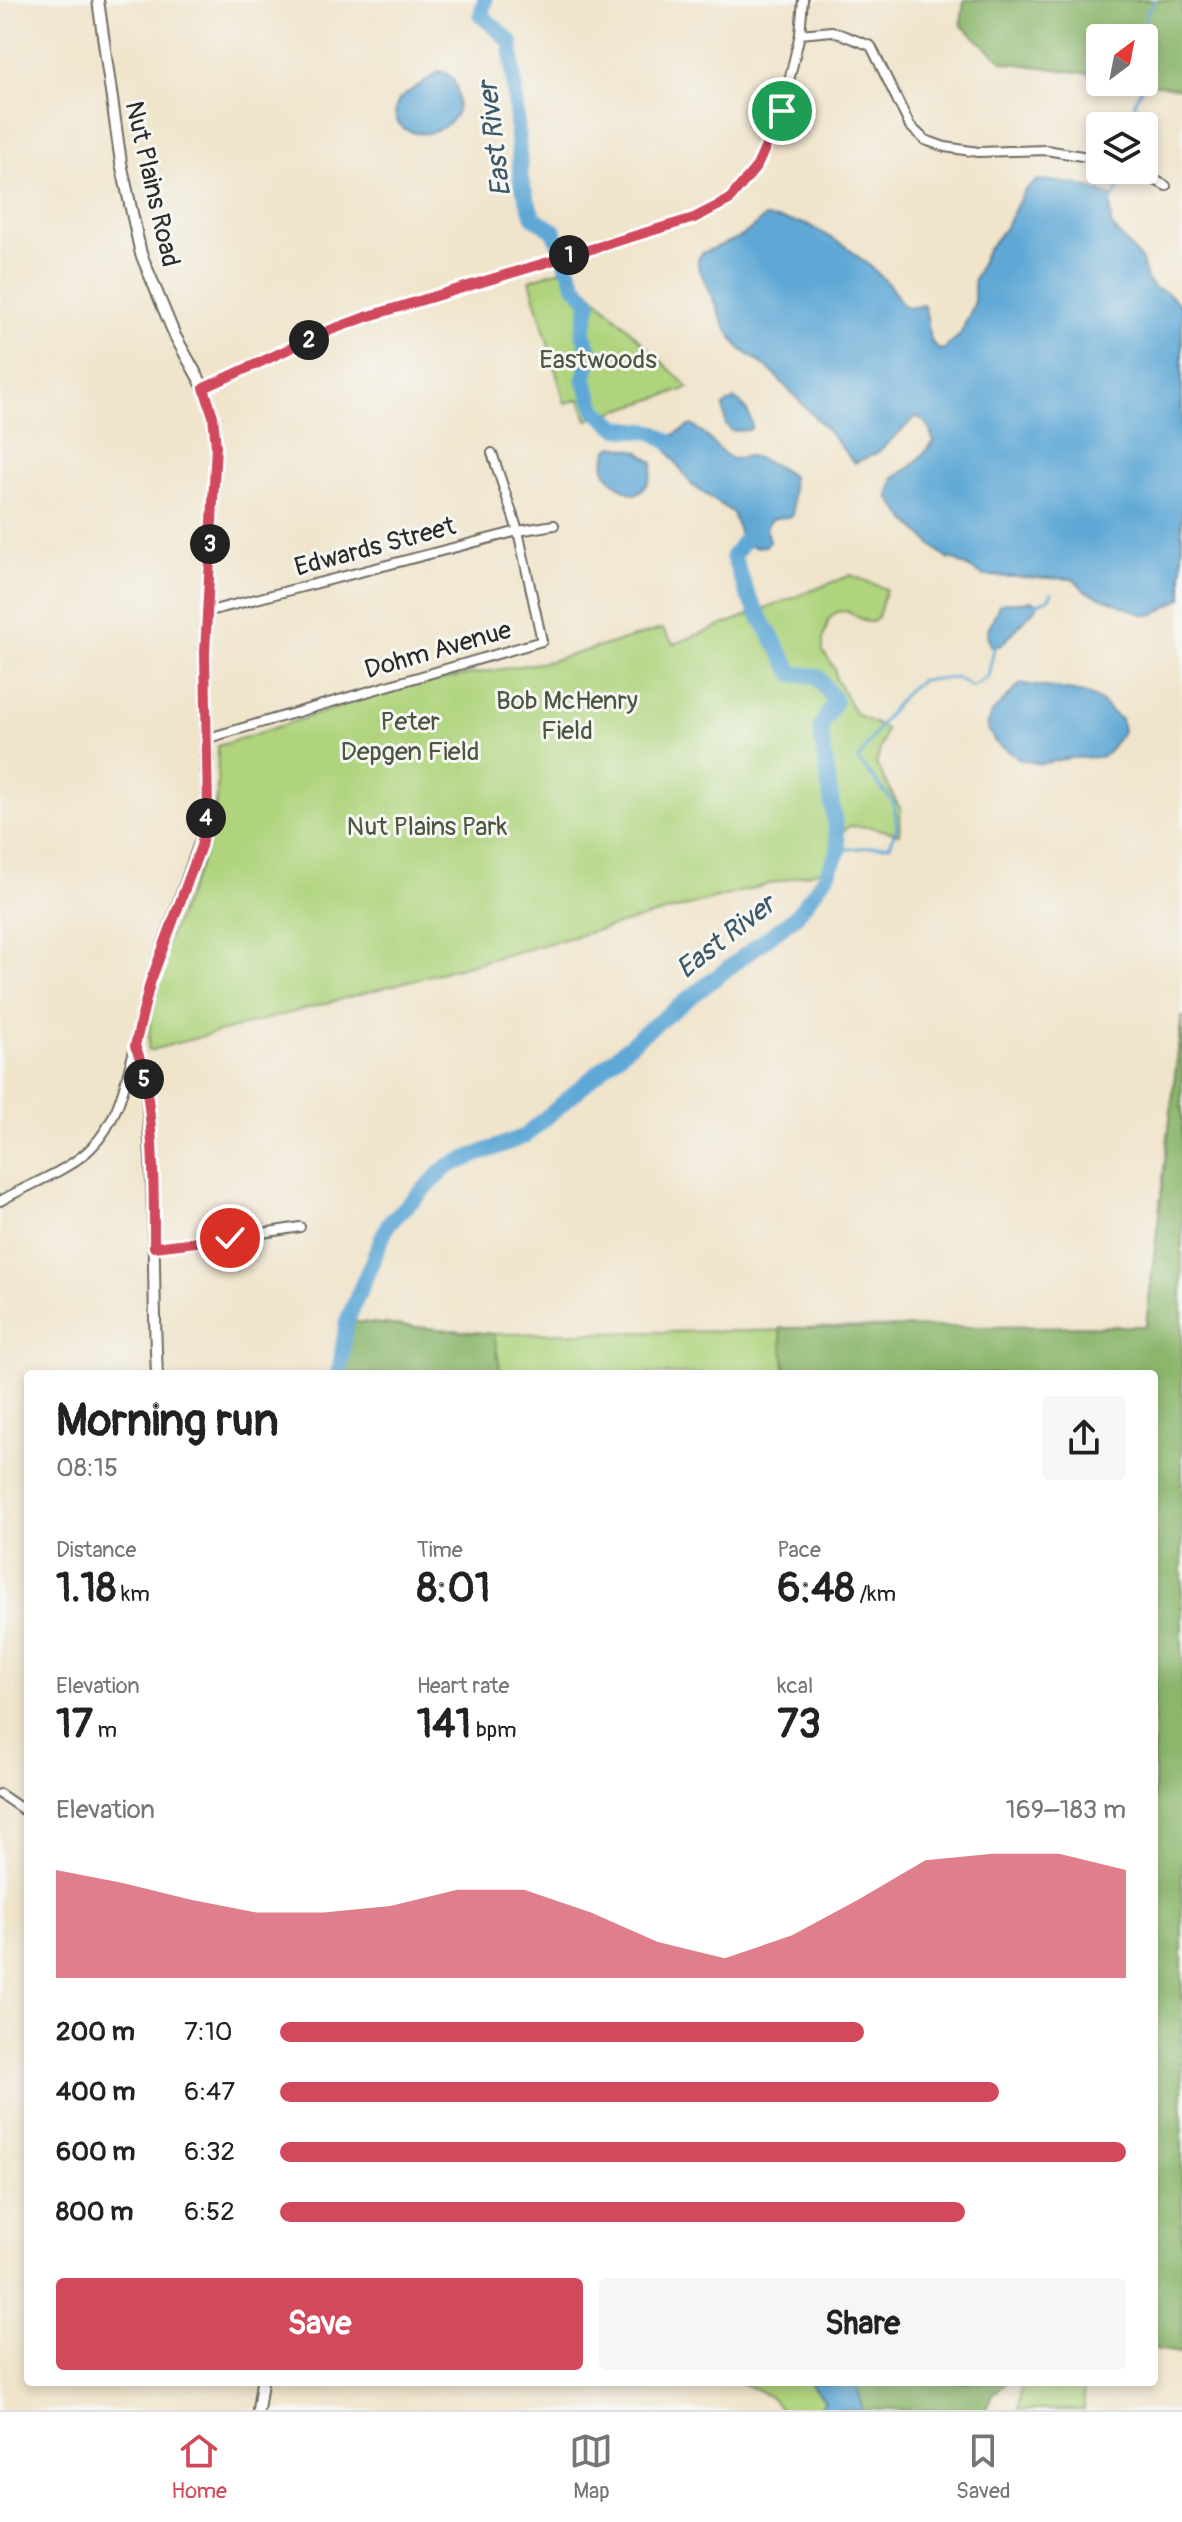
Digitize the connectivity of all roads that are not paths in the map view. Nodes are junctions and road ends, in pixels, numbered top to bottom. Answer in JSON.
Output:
{"nodes":[{"id":1,"x":98,"y":0,"type":"edge"},
{"id":2,"x":803,"y":0,"type":"edge"},
{"id":3,"x":800,"y":34,"type":"junction"},
{"id":4,"x":1086,"y":157,"type":"edge"},
{"id":5,"x":1158,"y":182,"type":"edge"},
{"id":6,"x":1166,"y":186,"type":"dead end"},
{"id":7,"x":204,"y":388,"type":"junction"},
{"id":8,"x":492,"y":453,"type":"dead end"},
{"id":9,"x":554,"y":525,"type":"dead end"},
{"id":10,"x":518,"y":531,"type":"junction"},
{"id":11,"x":206,"y":612,"type":"junction"},
{"id":12,"x":205,"y":739,"type":"junction"},
{"id":13,"x":135,"y":1046,"type":"junction"},
{"id":14,"x":0,"y":1201,"type":"edge"},
{"id":15,"x":300,"y":1227,"type":"dead end"},
{"id":16,"x":154,"y":1247,"type":"junction"},
{"id":17,"x":157,"y":1370,"type":"edge"},
{"id":18,"x":0,"y":1794,"type":"edge"},
{"id":19,"x":24,"y":1810,"type":"edge"},
{"id":20,"x":261,"y":2386,"type":"edge"},
{"id":21,"x":258,"y":2410,"type":"edge"}],
"edges":[{"from":1,"to":7,"type":"street","name":"Nut Plains Road"},
{"from":2,"to":3,"type":"street"},
{"from":3,"to":4,"type":"street"},
{"from":3,"to":7,"type":"street"},
{"from":5,"to":6,"type":"street"},
{"from":7,"to":11,"type":"street","name":"Nut Plains Road"},
{"from":8,"to":10,"type":"street","name":"Dohm Avenue"},
{"from":9,"to":10,"type":"street","name":"Edwards Street"},
{"from":10,"to":11,"type":"street","name":"Edwards Street"},
{"from":10,"to":12,"type":"street","name":"Dohm Avenue"},
{"from":11,"to":12,"type":"street","name":"Nut Plains Road"},
{"from":12,"to":13,"type":"street","name":"Nut Plains Road"},
{"from":13,"to":14,"type":"street","name":"Nut Plains Road"},
{"from":13,"to":16,"type":"street"},
{"from":15,"to":16,"type":"street"},
{"from":16,"to":17,"type":"street"},
{"from":18,"to":19,"type":"street"},
{"from":20,"to":21,"type":"street"}]}
